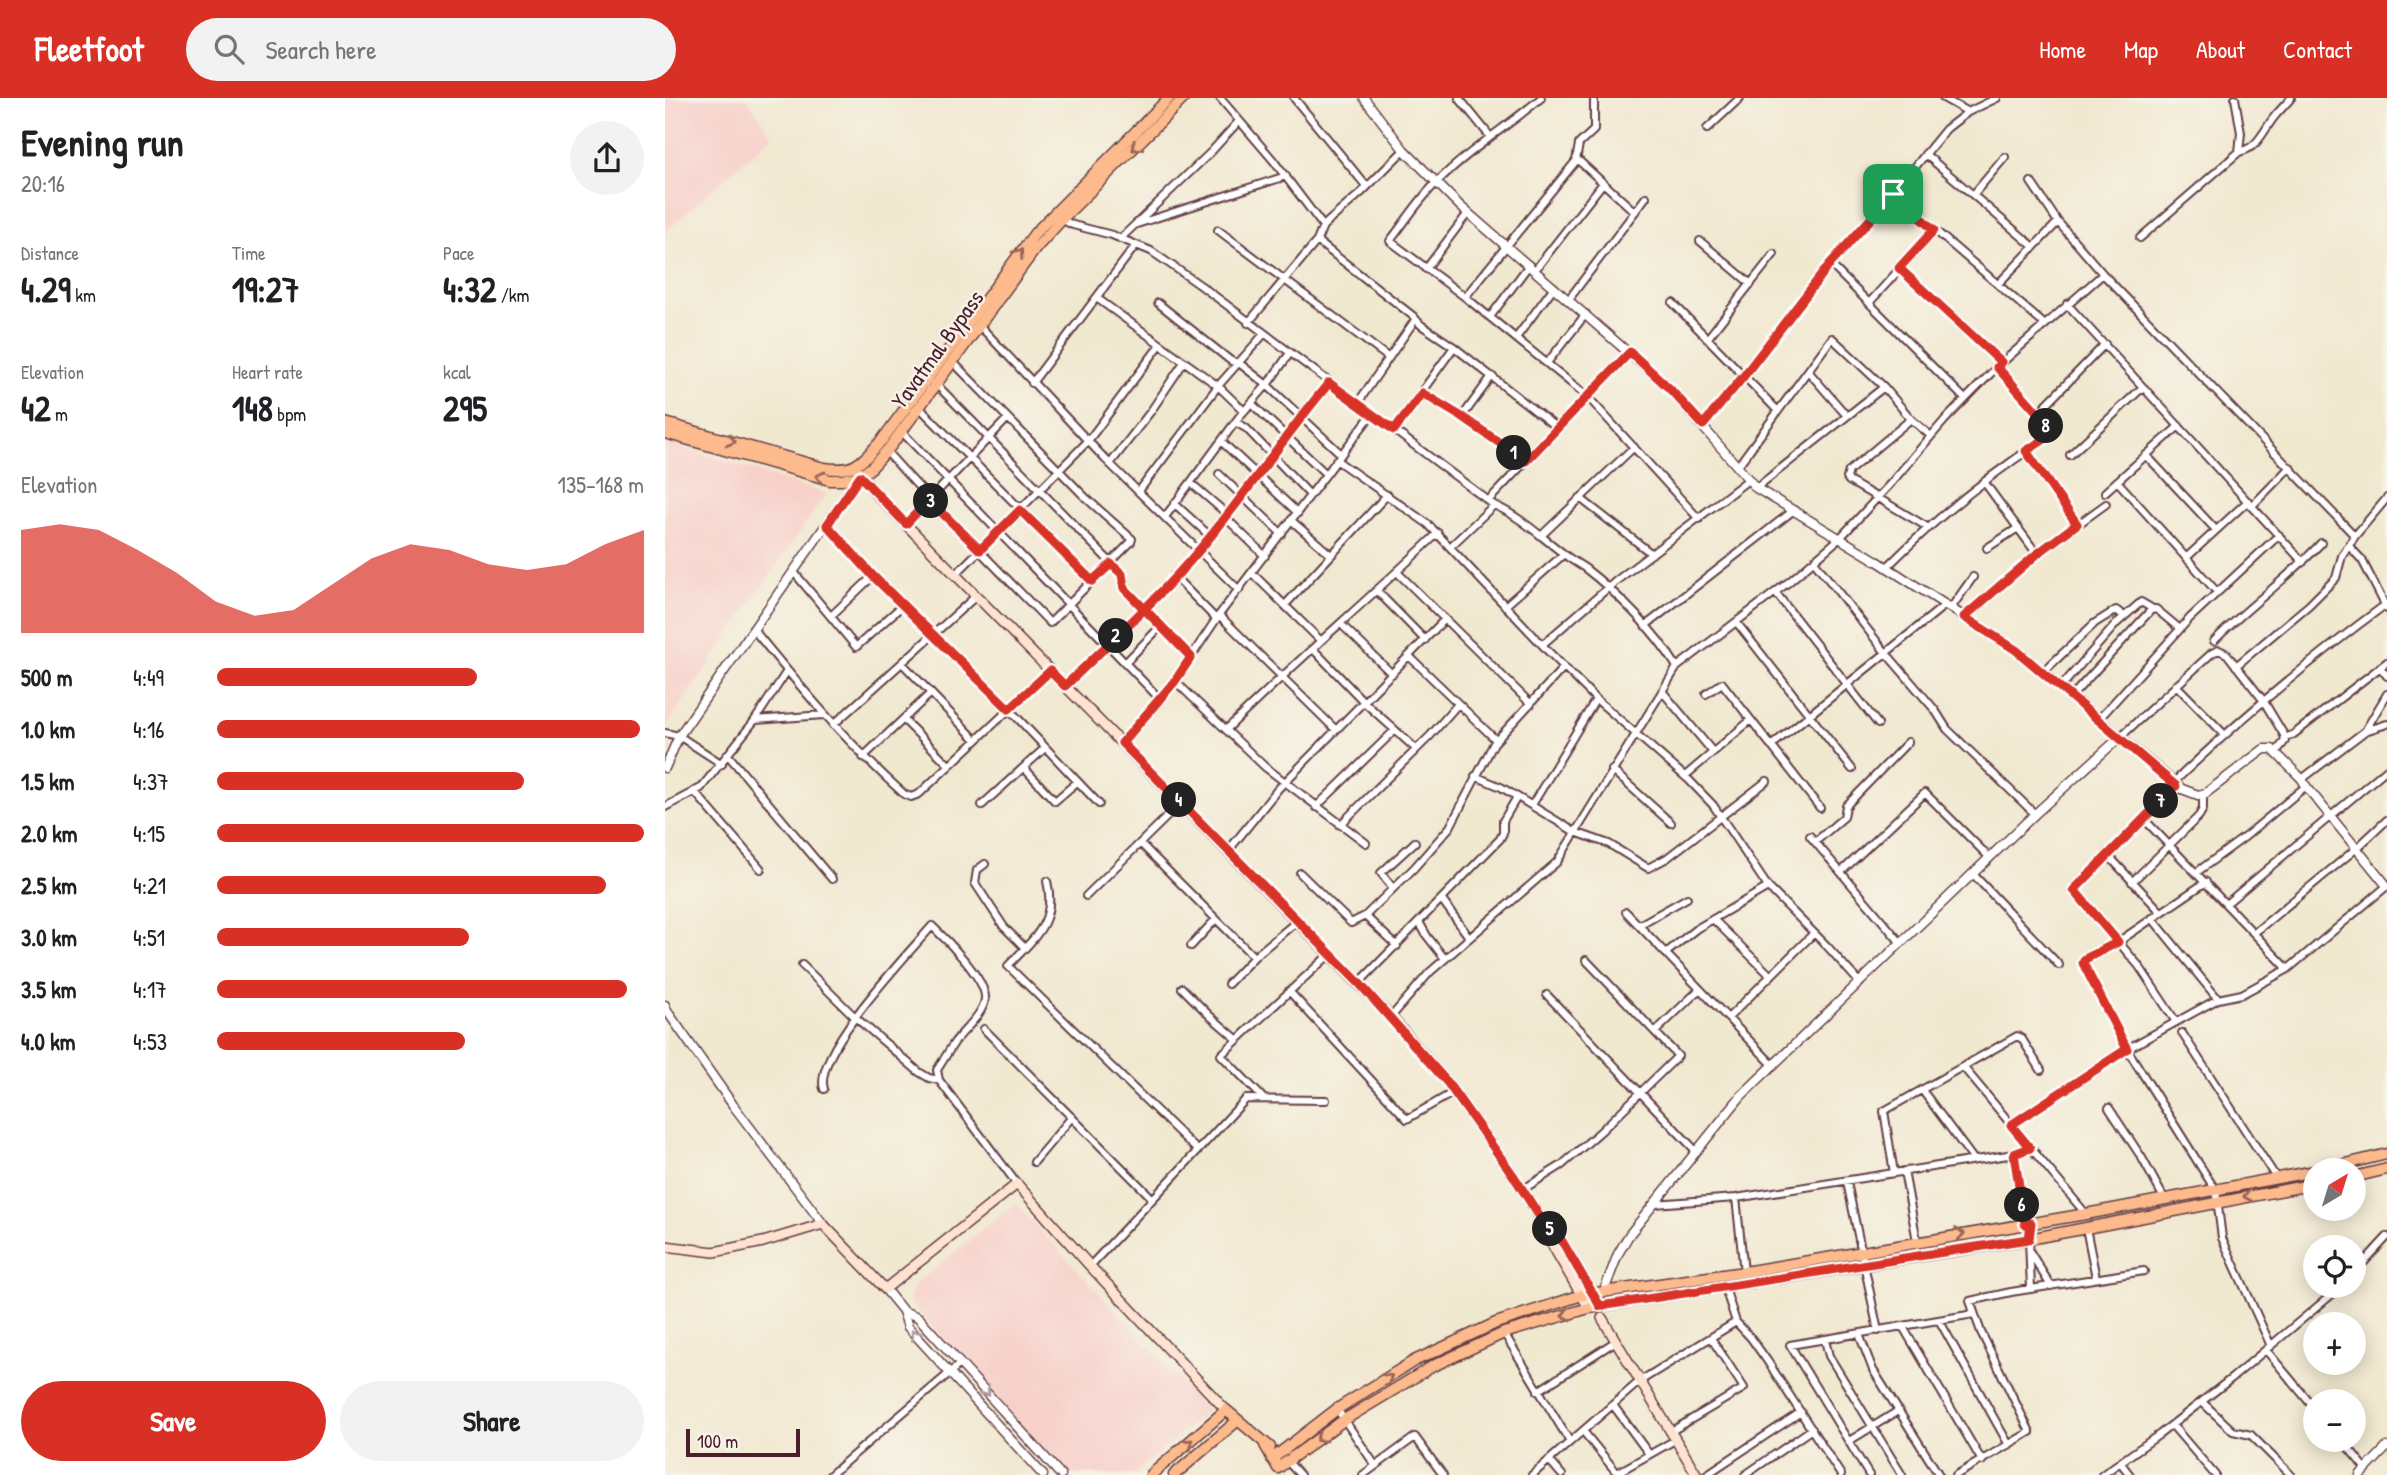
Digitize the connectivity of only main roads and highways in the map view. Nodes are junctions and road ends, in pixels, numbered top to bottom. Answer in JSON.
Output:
{"nodes":[{"id":1,"x":1169,"y":98,"type":"edge"},
{"id":2,"x":1184,"y":98,"type":"edge"},
{"id":3,"x":1057,"y":217,"type":"junction"},
{"id":4,"x":665,"y":423,"type":"edge"},
{"id":5,"x":665,"y":433,"type":"edge"},
{"id":6,"x":858,"y":471,"type":"junction"},
{"id":7,"x":2387,"y":1154,"type":"edge"},
{"id":8,"x":2366,"y":1159,"type":"edge"},
{"id":9,"x":2387,"y":1169,"type":"edge"},
{"id":10,"x":2303,"y":1174,"type":"edge"},
{"id":11,"x":2366,"y":1174,"type":"edge"},
{"id":12,"x":2303,"y":1186,"type":"edge"},
{"id":13,"x":1548,"y":1228,"type":"junction"},
{"id":14,"x":665,"y":1246,"type":"edge"},
{"id":15,"x":1599,"y":1292,"type":"junction"},
{"id":16,"x":1582,"y":1295,"type":"junction"},
{"id":17,"x":1595,"y":1307,"type":"junction"},
{"id":18,"x":1602,"y":1318,"type":"road end"},
{"id":19,"x":1226,"y":1410,"type":"junction"},
{"id":20,"x":1237,"y":1421,"type":"junction"},
{"id":21,"x":1280,"y":1463,"type":"edge"},
{"id":22,"x":1151,"y":1475,"type":"edge"},
{"id":23,"x":1174,"y":1475,"type":"edge"},
{"id":24,"x":1697,"y":1475,"type":"edge"}],
"edges":[{"from":1,"to":3,"type":"main road","name":"Yavatmal Bypass"},
{"from":2,"to":3,"type":"main road","name":"Yavatmal Bypass","one_way":true},
{"from":6,"to":3,"type":"main road","name":"Yavatmal Bypass","one_way":true},
{"from":3,"to":6,"type":"main road","name":"Yavatmal Bypass"},
{"from":4,"to":6,"type":"main road","one_way":true},
{"from":6,"to":5,"type":"main road","one_way":true},
{"from":6,"to":13,"type":"main road"},
{"from":7,"to":8,"type":"main road"},
{"from":9,"to":11,"type":"main road"},
{"from":15,"to":10,"type":"main road","one_way":true},
{"from":12,"to":17,"type":"main road","one_way":true},
{"from":13,"to":15,"type":"main road"},
{"from":13,"to":16,"type":"main road"},
{"from":14,"to":19,"type":"main road"},
{"from":15,"to":16,"type":"main road"},
{"from":15,"to":17,"type":"main road"},
{"from":16,"to":17,"type":"main road"},
{"from":21,"to":16,"type":"main road","one_way":true},
{"from":17,"to":21,"type":"main road","one_way":true},
{"from":18,"to":24,"type":"main road"},
{"from":19,"to":20,"type":"main road"},
{"from":22,"to":19,"type":"main road","one_way":true},
{"from":20,"to":21,"type":"main road"},
{"from":20,"to":23,"type":"main road"}]}
